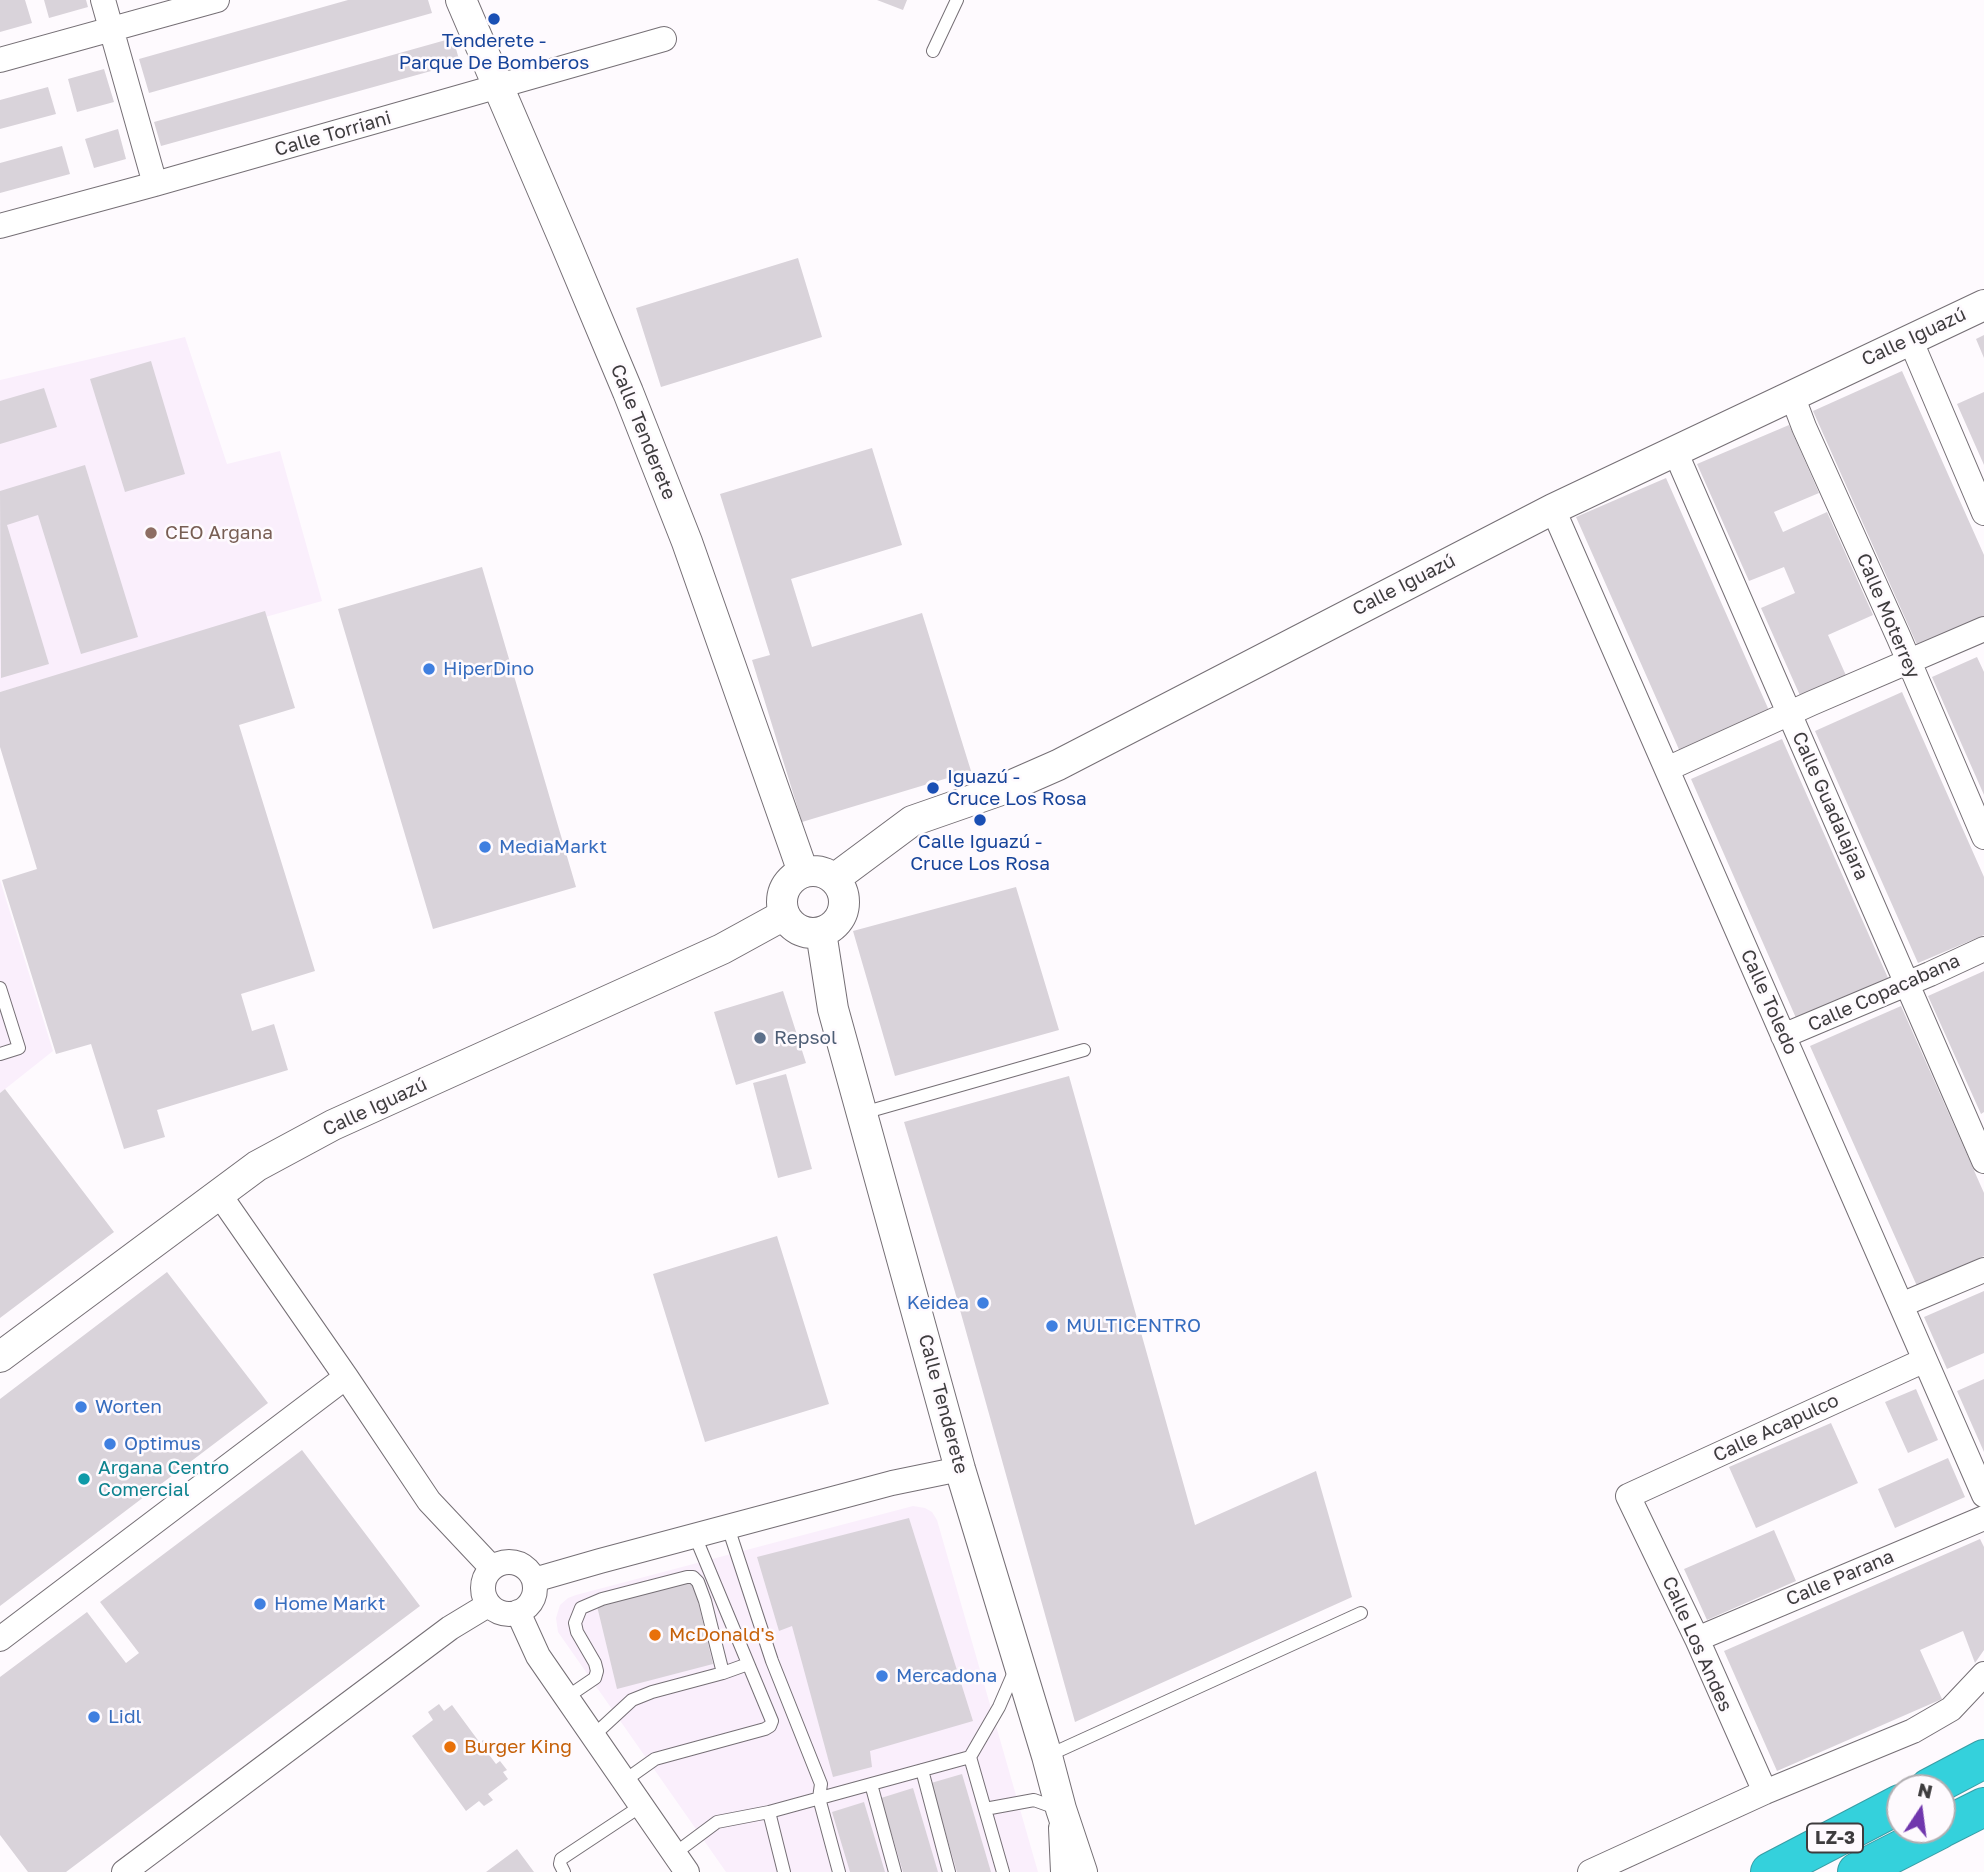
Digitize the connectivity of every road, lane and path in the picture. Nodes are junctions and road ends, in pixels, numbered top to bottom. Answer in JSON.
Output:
{"nodes":[{"id":1,"x":103,"y":0,"type":"edge"},
{"id":2,"x":217,"y":0,"type":"edge"},
{"id":3,"x":461,"y":0,"type":"edge"},
{"id":4,"x":957,"y":0,"type":"edge"},
{"id":5,"x":111,"y":30,"type":"junction"},
{"id":6,"x":664,"y":39,"type":"dead end"},
{"id":7,"x":933,"y":51,"type":"dead end"},
{"id":8,"x":0,"y":60,"type":"edge"},
{"id":9,"x":499,"y":88,"type":"junction"},
{"id":10,"x":155,"y":184,"type":"junction"},
{"id":11,"x":0,"y":226,"type":"edge"},
{"id":12,"x":1984,"y":304,"type":"edge"},
{"id":13,"x":1910,"y":339,"type":"junction"},
{"id":14,"x":1792,"y":395,"type":"junction"},
{"id":15,"x":1675,"y":451,"type":"junction"},
{"id":16,"x":1553,"y":509,"type":"junction"},
{"id":17,"x":1984,"y":513,"type":"edge"},
{"id":18,"x":1984,"y":629,"type":"edge"},
{"id":19,"x":1909,"y":663,"type":"junction"},
{"id":20,"x":1791,"y":715,"type":"junction"},
{"id":21,"x":1667,"y":769,"type":"junction"},
{"id":22,"x":1984,"y":837,"type":"edge"},
{"id":23,"x":803,"y":872,"type":"junction"},
{"id":24,"x":834,"y":879,"type":"junction"},
{"id":25,"x":784,"y":915,"type":"junction"},
{"id":26,"x":821,"y":932,"type":"junction"},
{"id":27,"x":1984,"y":948,"type":"edge"},
{"id":28,"x":1907,"y":982,"type":"junction"},
{"id":29,"x":0,"y":988,"type":"edge"},
{"id":30,"x":1783,"y":1036,"type":"junction"},
{"id":31,"x":1084,"y":1050,"type":"dead end"},
{"id":32,"x":0,"y":1055,"type":"edge"},
{"id":33,"x":863,"y":1114,"type":"junction"},
{"id":34,"x":1984,"y":1161,"type":"edge"},
{"id":35,"x":219,"y":1194,"type":"junction"},
{"id":36,"x":1984,"y":1269,"type":"edge"},
{"id":37,"x":1901,"y":1305,"type":"junction"},
{"id":38,"x":0,"y":1357,"type":"edge"},
{"id":39,"x":1925,"y":1360,"type":"junction"},
{"id":40,"x":346,"y":1377,"type":"junction"},
{"id":41,"x":960,"y":1469,"type":"junction"},
{"id":42,"x":1984,"y":1495,"type":"edge"},
{"id":43,"x":1628,"y":1496,"type":"joint"},
{"id":44,"x":1984,"y":1518,"type":"edge"},
{"id":45,"x":729,"y":1527,"type":"junction"},
{"id":46,"x":695,"y":1536,"type":"junction"},
{"id":47,"x":492,"y":1568,"type":"junction"},
{"id":48,"x":534,"y":1580,"type":"junction"},
{"id":49,"x":488,"y":1605,"type":"junction"},
{"id":50,"x":518,"y":1612,"type":"junction"},
{"id":51,"x":1361,"y":1614,"type":"dead end"},
{"id":52,"x":0,"y":1639,"type":"edge"},
{"id":53,"x":1697,"y":1639,"type":"junction"},
{"id":54,"x":1019,"y":1663,"type":"junction"},
{"id":55,"x":748,"y":1664,"type":"junction"},
{"id":56,"x":723,"y":1673,"type":"junction"},
{"id":57,"x":1984,"y":1674,"type":"edge"},
{"id":58,"x":567,"y":1697,"type":"junction"},
{"id":59,"x":593,"y":1736,"type":"junction"},
{"id":60,"x":1047,"y":1756,"type":"junction"},
{"id":61,"x":970,"y":1757,"type":"junction"},
{"id":62,"x":1984,"y":1759,"type":"edge"},
{"id":63,"x":922,"y":1770,"type":"junction"},
{"id":64,"x":1956,"y":1774,"type":"edge"},
{"id":65,"x":624,"y":1781,"type":"junction"},
{"id":66,"x":871,"y":1784,"type":"junction"},
{"id":67,"x":1765,"y":1792,"type":"junction"},
{"id":68,"x":819,"y":1798,"type":"junction"},
{"id":69,"x":641,"y":1806,"type":"junction"},
{"id":70,"x":1984,"y":1807,"type":"edge"},
{"id":71,"x":985,"y":1809,"type":"junction"},
{"id":72,"x":1061,"y":1810,"type":"junction"},
{"id":73,"x":1886,"y":1811,"type":"edge"},
{"id":74,"x":769,"y":1812,"type":"junction"},
{"id":75,"x":1956,"y":1821,"type":"edge"},
{"id":76,"x":1911,"y":1844,"type":"edge"},
{"id":77,"x":680,"y":1863,"type":"edge"},
{"id":78,"x":124,"y":1872,"type":"edge"},
{"id":79,"x":564,"y":1872,"type":"edge"},
{"id":80,"x":784,"y":1872,"type":"edge"},
{"id":81,"x":839,"y":1872,"type":"edge"},
{"id":82,"x":895,"y":1872,"type":"edge"},
{"id":83,"x":949,"y":1872,"type":"edge"},
{"id":84,"x":1003,"y":1872,"type":"edge"},
{"id":85,"x":1063,"y":1872,"type":"edge"},
{"id":86,"x":1082,"y":1872,"type":"edge"},
{"id":87,"x":1590,"y":1872,"type":"edge"},
{"id":88,"x":1770,"y":1872,"type":"edge"},
{"id":89,"x":1857,"y":1872,"type":"edge"}],
"edges":[{"from":1,"to":5,"type":"street"},
{"from":2,"to":5,"type":"street"},
{"from":3,"to":9,"type":"street","name":"Calle Tenderete"},
{"from":4,"to":7,"type":"lane"},
{"from":5,"to":8,"type":"street"},
{"from":5,"to":10,"type":"street"},
{"from":6,"to":9,"type":"street","name":"Calle Torriani"},
{"from":9,"to":10,"type":"street","name":"Calle Torriani"},
{"from":9,"to":23,"type":"street","name":"Calle Tenderete"},
{"from":10,"to":11,"type":"street","name":"Calle Torriani"},
{"from":12,"to":13,"type":"street","name":"Calle Iguazú"},
{"from":13,"to":14,"type":"street","name":"Calle Iguazú"},
{"from":13,"to":17,"type":"street"},
{"from":14,"to":15,"type":"street","name":"Calle Iguazú"},
{"from":14,"to":19,"type":"street","name":"Calle Moterrey"},
{"from":15,"to":16,"type":"street","name":"Calle Iguazú"},
{"from":15,"to":20,"type":"street","name":"Calle Guadalajara"},
{"from":16,"to":21,"type":"street","name":"Calle Toledo"},
{"from":16,"to":24,"type":"street","name":"Calle Iguazú"},
{"from":18,"to":19,"type":"street"},
{"from":19,"to":20,"type":"street"},
{"from":19,"to":22,"type":"street","name":"Calle Moterrey"},
{"from":20,"to":21,"type":"street"},
{"from":20,"to":28,"type":"street","name":"Calle Guadalajara"},
{"from":21,"to":30,"type":"street","name":"Calle Toledo"},
{"from":23,"to":24,"type":"street"},
{"from":23,"to":25,"type":"street"},
{"from":24,"to":26,"type":"street"},
{"from":25,"to":26,"type":"street"},
{"from":25,"to":35,"type":"street","name":"Calle Iguazú"},
{"from":26,"to":33,"type":"street","name":"Calle Tenderete"},
{"from":27,"to":28,"type":"street","name":"Calle Copacabana"},
{"from":28,"to":30,"type":"street","name":"Calle Copacabana"},
{"from":28,"to":34,"type":"street","name":"Calle Guadalajara"},
{"from":29,"to":32,"type":"lane"},
{"from":30,"to":37,"type":"street","name":"Calle Toledo"},
{"from":31,"to":33,"type":"lane"},
{"from":33,"to":41,"type":"street","name":"Calle Tenderete"},
{"from":35,"to":38,"type":"street","name":"Calle Iguazú"},
{"from":35,"to":40,"type":"street"},
{"from":36,"to":37,"type":"street"},
{"from":37,"to":39,"type":"street","name":"Calle Toledo"},
{"from":39,"to":42,"type":"street","name":"Calle Toledo"},
{"from":39,"to":43,"type":"street","name":"Calle Acapulco"},
{"from":40,"to":47,"type":"street"},
{"from":40,"to":52,"type":"street"},
{"from":41,"to":45,"type":"street"},
{"from":41,"to":54,"type":"street","name":"Calle Tenderete"},
{"from":43,"to":53,"type":"street","name":"Calle Los Andes"},
{"from":44,"to":53,"type":"street","name":"Calle Parana"},
{"from":45,"to":46,"type":"street"},
{"from":45,"to":68,"type":"lane"},
{"from":46,"to":48,"type":"street"},
{"from":46,"to":55,"type":"lane"},
{"from":47,"to":48,"type":"street"},
{"from":47,"to":49,"type":"street"},
{"from":48,"to":50,"type":"street"},
{"from":49,"to":50,"type":"street"},
{"from":49,"to":78,"type":"street"},
{"from":50,"to":58,"type":"street"},
{"from":51,"to":60,"type":"lane"},
{"from":53,"to":67,"type":"street","name":"Calle Los Andes"},
{"from":54,"to":60,"type":"street","name":"Calle Tenderete"},
{"from":54,"to":61,"type":"lane"},
{"from":55,"to":56,"type":"lane"},
{"from":55,"to":65,"type":"lane"},
{"from":56,"to":58,"type":"lane"},
{"from":56,"to":59,"type":"lane"},
{"from":57,"to":67,"type":"street"},
{"from":58,"to":59,"type":"street"},
{"from":59,"to":65,"type":"street"},
{"from":60,"to":72,"type":"street","name":"Calle Tenderete"},
{"from":61,"to":63,"type":"lane"},
{"from":61,"to":71,"type":"lane"},
{"from":62,"to":64,"type":"highway"},
{"from":63,"to":66,"type":"lane"},
{"from":63,"to":83,"type":"lane"},
{"from":65,"to":69,"type":"street"},
{"from":66,"to":68,"type":"lane"},
{"from":66,"to":82,"type":"lane"},
{"from":67,"to":87,"type":"street"},
{"from":68,"to":74,"type":"lane"},
{"from":68,"to":81,"type":"lane"},
{"from":69,"to":77,"type":"street"},
{"from":69,"to":79,"type":"lane"},
{"from":70,"to":75,"type":"highway","number":"LZ-3"},
{"from":71,"to":72,"type":"lane"},
{"from":71,"to":84,"type":"lane"},
{"from":72,"to":85,"type":"street"},
{"from":72,"to":86,"type":"street","name":"Calle Tenderete"},
{"from":73,"to":88,"type":"highway","number":"LZ-3"},
{"from":74,"to":77,"type":"lane"},
{"from":74,"to":80,"type":"lane"},
{"from":76,"to":89,"type":"highway","number":"LZ-3"}]}
